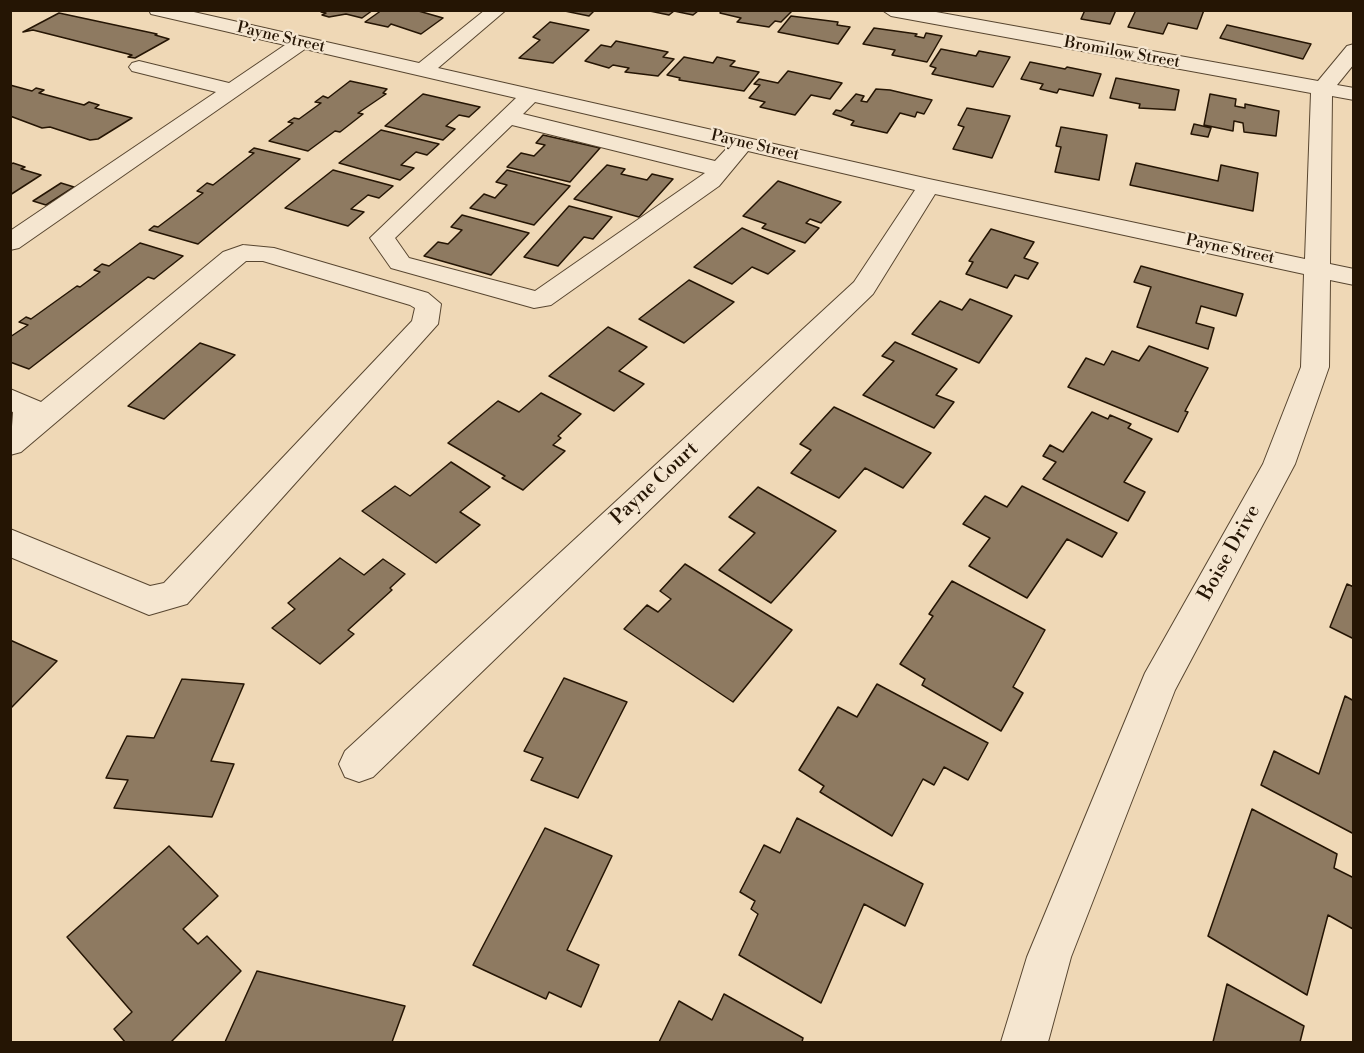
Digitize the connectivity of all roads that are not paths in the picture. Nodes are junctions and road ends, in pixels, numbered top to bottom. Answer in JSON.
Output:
{"nodes":[{"id":1,"x":158,"y":10,"type":"edge"},
{"id":2,"x":497,"y":10,"type":"edge"},
{"id":3,"x":891,"y":10,"type":"edge"},
{"id":4,"x":301,"y":43,"type":"junction"},
{"id":5,"x":1353,"y":50,"type":"edge"},
{"id":6,"x":139,"y":67,"type":"dead end"},
{"id":7,"x":423,"y":70,"type":"junction"},
{"id":8,"x":232,"y":90,"type":"junction"},
{"id":9,"x":1338,"y":92,"type":"edge"},
{"id":10,"x":531,"y":95,"type":"junction"},
{"id":11,"x":507,"y":117,"type":"junction"},
{"id":12,"x":743,"y":143,"type":"junction"},
{"id":13,"x":722,"y":170,"type":"junction"},
{"id":14,"x":929,"y":186,"type":"junction"},
{"id":15,"x":10,"y":243,"type":"edge"},
{"id":16,"x":1316,"y":269,"type":"junction"},
{"id":17,"x":1353,"y":277,"type":"edge"},
{"id":18,"x":10,"y":399,"type":"edge"},
{"id":19,"x":15,"y":436,"type":"edge"},
{"id":20,"x":10,"y":542,"type":"edge"},
{"id":21,"x":359,"y":764,"type":"dead end"},
{"id":22,"x":1025,"y":1042,"type":"edge"}],
"edges":[{"from":1,"to":4,"type":"street","name":"Payne Street"},
{"from":2,"to":7,"type":"street"},
{"from":3,"to":9,"type":"street","name":"Bromilow Street"},
{"from":4,"to":7,"type":"street","name":"Payne Street"},
{"from":4,"to":8,"type":"street"},
{"from":5,"to":9,"type":"street"},
{"from":6,"to":8,"type":"street"},
{"from":7,"to":10,"type":"street","name":"Payne Street"},
{"from":8,"to":15,"type":"street"},
{"from":9,"to":16,"type":"street","name":"Boise Drive"},
{"from":10,"to":11,"type":"street"},
{"from":10,"to":12,"type":"street","name":"Payne Street"},
{"from":11,"to":13,"type":"street"},
{"from":11,"to":13,"type":"street"},
{"from":12,"to":13,"type":"street"},
{"from":12,"to":14,"type":"street","name":"Payne Street"},
{"from":14,"to":16,"type":"street","name":"Payne Street"},
{"from":14,"to":21,"type":"street","name":"Payne Court"},
{"from":16,"to":17,"type":"street","name":"Payne Street"},
{"from":16,"to":22,"type":"street","name":"Boise Drive"},
{"from":18,"to":19,"type":"street"},
{"from":19,"to":20,"type":"street"}]}
